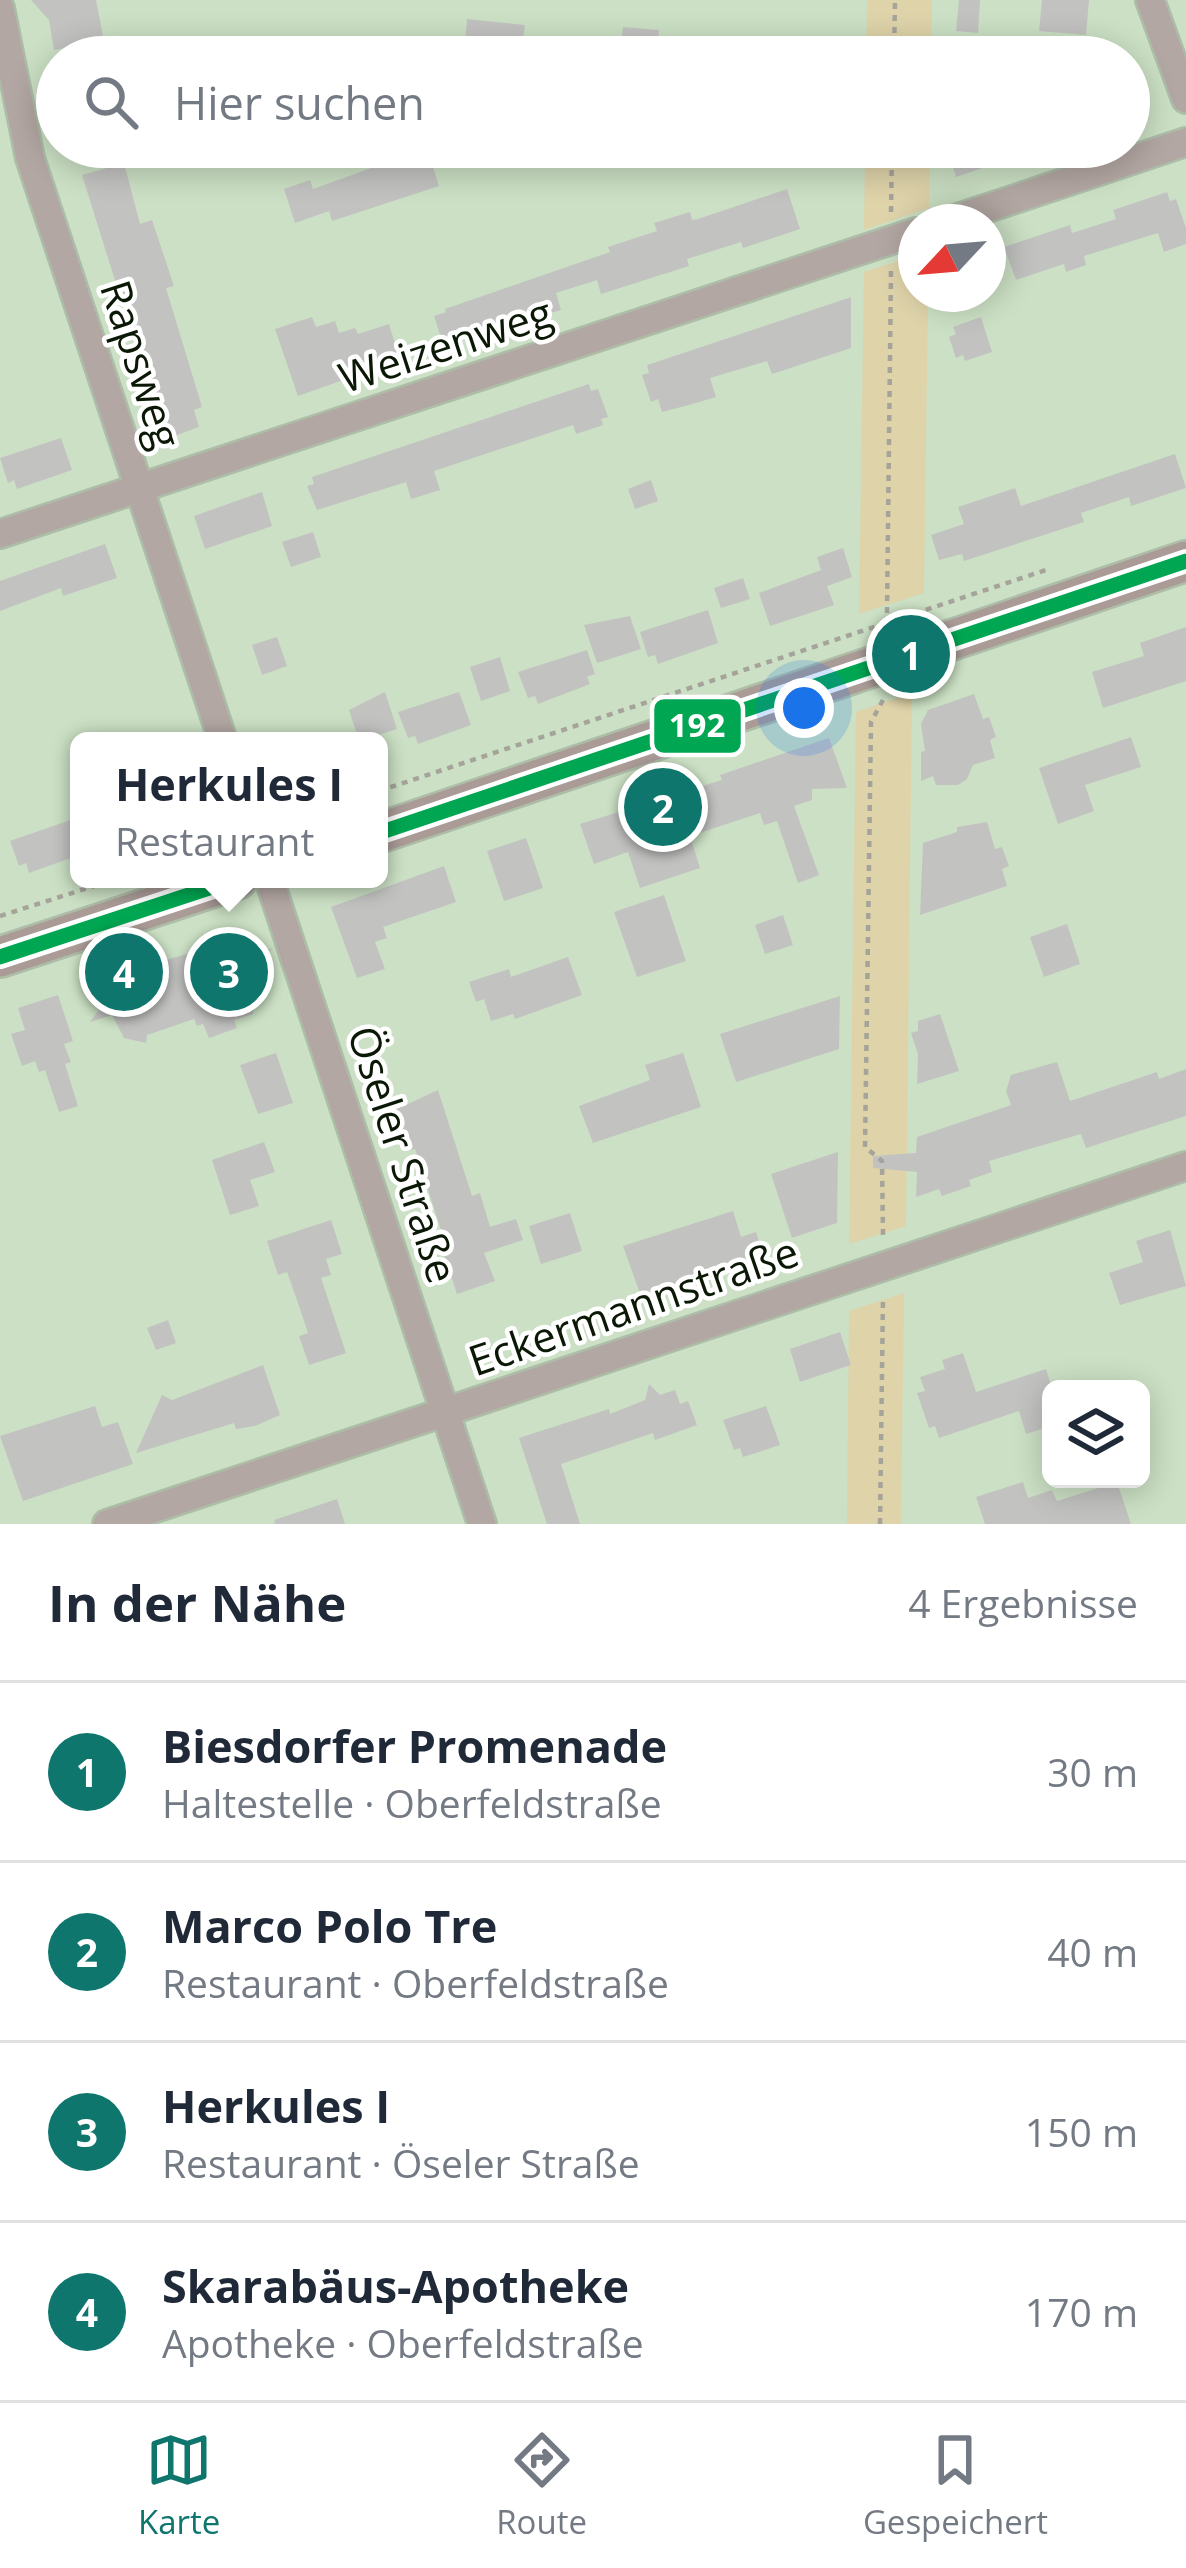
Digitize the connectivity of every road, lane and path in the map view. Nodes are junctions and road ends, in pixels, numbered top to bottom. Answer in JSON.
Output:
{"nodes":[{"id":1,"x":895,"y":0,"type":"edge"},
{"id":2,"x":1150,"y":0,"type":"edge"},
{"id":3,"x":0,"y":8,"type":"edge"},
{"id":4,"x":894,"y":36,"type":"edge"},
{"id":5,"x":1186,"y":99,"type":"edge"},
{"id":6,"x":1186,"y":142,"type":"edge"},
{"id":7,"x":1150,"y":154,"type":"edge"},
{"id":8,"x":30,"y":158,"type":"junction"},
{"id":9,"x":0,"y":164,"type":"edge"},
{"id":10,"x":895,"y":168,"type":"edge"},
{"id":11,"x":1108,"y":168,"type":"edge"},
{"id":12,"x":899,"y":204,"type":"edge"},
{"id":13,"x":1000,"y":204,"type":"edge"},
{"id":14,"x":898,"y":238,"type":"edge"},
{"id":15,"x":900,"y":312,"type":"edge"},
{"id":16,"x":139,"y":488,"type":"junction"},
{"id":17,"x":0,"y":534,"type":"edge"},
{"id":18,"x":1186,"y":562,"type":"edge"},
{"id":19,"x":1066,"y":563,"type":"dead end"},
{"id":20,"x":887,"y":613,"type":"dead end"},
{"id":21,"x":886,"y":694,"type":"dead end"},
{"id":22,"x":220,"y":732,"type":"edge"},
{"id":23,"x":388,"y":788,"type":"edge"},
{"id":24,"x":388,"y":830,"type":"edge"},
{"id":25,"x":88,"y":888,"type":"edge"},
{"id":26,"x":210,"y":888,"type":"edge"},
{"id":27,"x":272,"y":888,"type":"edge"},
{"id":28,"x":0,"y":916,"type":"edge"},
{"id":29,"x":0,"y":958,"type":"edge"},
{"id":30,"x":1186,"y":1166,"type":"edge"},
{"id":31,"x":884,"y":1265,"type":"junction"},
{"id":32,"x":445,"y":1412,"type":"junction"},
{"id":33,"x":107,"y":1524,"type":"edge"},
{"id":34,"x":482,"y":1524,"type":"edge"},
{"id":35,"x":880,"y":1524,"type":"edge"}],
"edges":[{"from":1,"to":4,"type":"path"},
{"from":2,"to":5,"type":"street"},
{"from":3,"to":8,"type":"street","name":"Rapsweg"},
{"from":6,"to":7,"type":"street"},
{"from":8,"to":9,"type":"street"},
{"from":8,"to":16,"type":"street","name":"Rapsweg"},
{"from":10,"to":12,"type":"path"},
{"from":11,"to":13,"type":"street"},
{"from":14,"to":16,"type":"street","name":"Weizenweg"},
{"from":15,"to":20,"type":"path"},
{"from":16,"to":17,"type":"street","name":"Weizenweg"},
{"from":16,"to":22,"type":"street","name":"Rapsweg"},
{"from":18,"to":24,"type":"street"},
{"from":19,"to":23,"type":"path"},
{"from":21,"to":31,"type":"path"},
{"from":25,"to":28,"type":"path"},
{"from":26,"to":29,"type":"street"},
{"from":27,"to":32,"type":"street","name":"Öseler Straße"},
{"from":30,"to":31,"type":"street","name":"Eckermannstraße"},
{"from":31,"to":32,"type":"street","name":"Eckermannstraße"},
{"from":31,"to":35,"type":"path"},
{"from":32,"to":33,"type":"street","name":"Eckermannstraße"},
{"from":32,"to":34,"type":"street","name":"Öseler Straße"}]}
